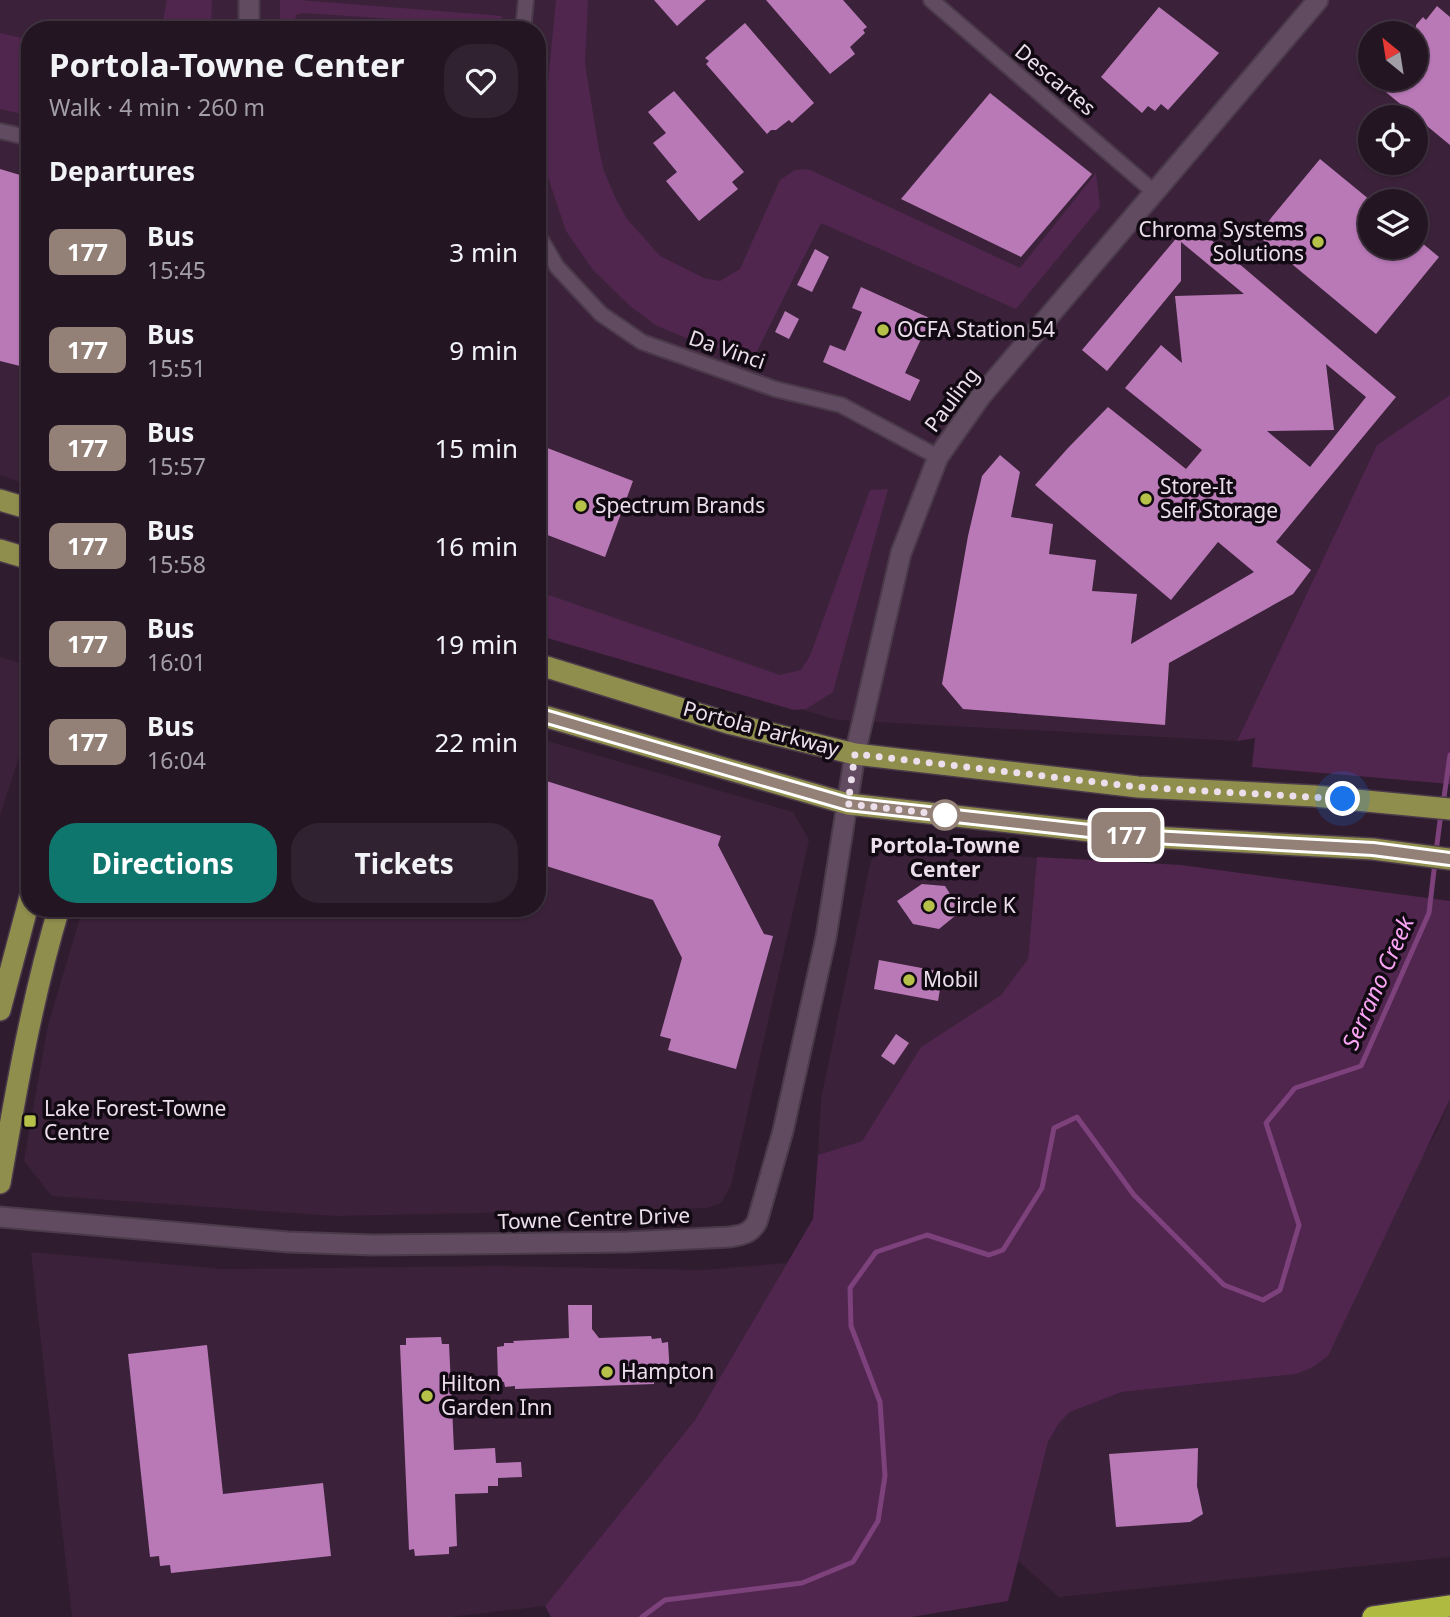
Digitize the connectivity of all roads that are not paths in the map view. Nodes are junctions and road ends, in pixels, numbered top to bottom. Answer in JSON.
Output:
{"nodes":[{"id":1,"x":249,"y":0,"type":"edge"},
{"id":2,"x":526,"y":0,"type":"edge"},
{"id":3,"x":930,"y":0,"type":"edge"},
{"id":4,"x":1318,"y":0,"type":"edge"},
{"id":5,"x":249,"y":21,"type":"edge"},
{"id":6,"x":524,"y":21,"type":"edge"},
{"id":7,"x":0,"y":131,"type":"edge"},
{"id":8,"x":21,"y":136,"type":"edge"},
{"id":9,"x":1153,"y":191,"type":"junction"},
{"id":10,"x":546,"y":248,"type":"edge"},
{"id":11,"x":938,"y":457,"type":"junction"},
{"id":12,"x":0,"y":500,"type":"edge"},
{"id":13,"x":21,"y":506,"type":"edge"},
{"id":14,"x":0,"y":550,"type":"edge"},
{"id":15,"x":21,"y":556,"type":"edge"},
{"id":16,"x":546,"y":667,"type":"edge"},
{"id":17,"x":546,"y":717,"type":"edge"},
{"id":18,"x":855,"y":754,"type":"junction"},
{"id":19,"x":848,"y":804,"type":"junction"},
{"id":20,"x":1450,"y":809,"type":"edge"},
{"id":21,"x":1450,"y":859,"type":"edge"},
{"id":22,"x":25,"y":917,"type":"edge"},
{"id":23,"x":56,"y":917,"type":"edge"},
{"id":24,"x":0,"y":1010,"type":"edge"},
{"id":25,"x":0,"y":1183,"type":"edge"},
{"id":26,"x":0,"y":1216,"type":"edge"},
{"id":27,"x":1450,"y":1606,"type":"edge"},
{"id":28,"x":1373,"y":1617,"type":"edge"}],
"edges":[{"from":1,"to":5,"type":"main road"},
{"from":2,"to":6,"type":"street"},
{"from":3,"to":9,"type":"street","name":"Descartes"},
{"from":4,"to":9,"type":"main road","name":"Pauling"},
{"from":7,"to":8,"type":"street"},
{"from":9,"to":11,"type":"main road","name":"Pauling"},
{"from":10,"to":11,"type":"street","name":"Da Vinci"},
{"from":11,"to":18,"type":"main road","name":"Pauling"},
{"from":12,"to":13,"type":"main road"},
{"from":14,"to":15,"type":"main road"},
{"from":16,"to":18,"type":"main road","name":"Portola Parkway"},
{"from":17,"to":19,"type":"main road"},
{"from":18,"to":19,"type":"main road","name":"Pauling"},
{"from":18,"to":20,"type":"main road","name":"Portola Parkway"},
{"from":19,"to":21,"type":"main road"},
{"from":19,"to":26,"type":"main road","name":"Towne Centre Drive"},
{"from":22,"to":24,"type":"main road"},
{"from":23,"to":25,"type":"main road"},
{"from":27,"to":28,"type":"highway"}]}
